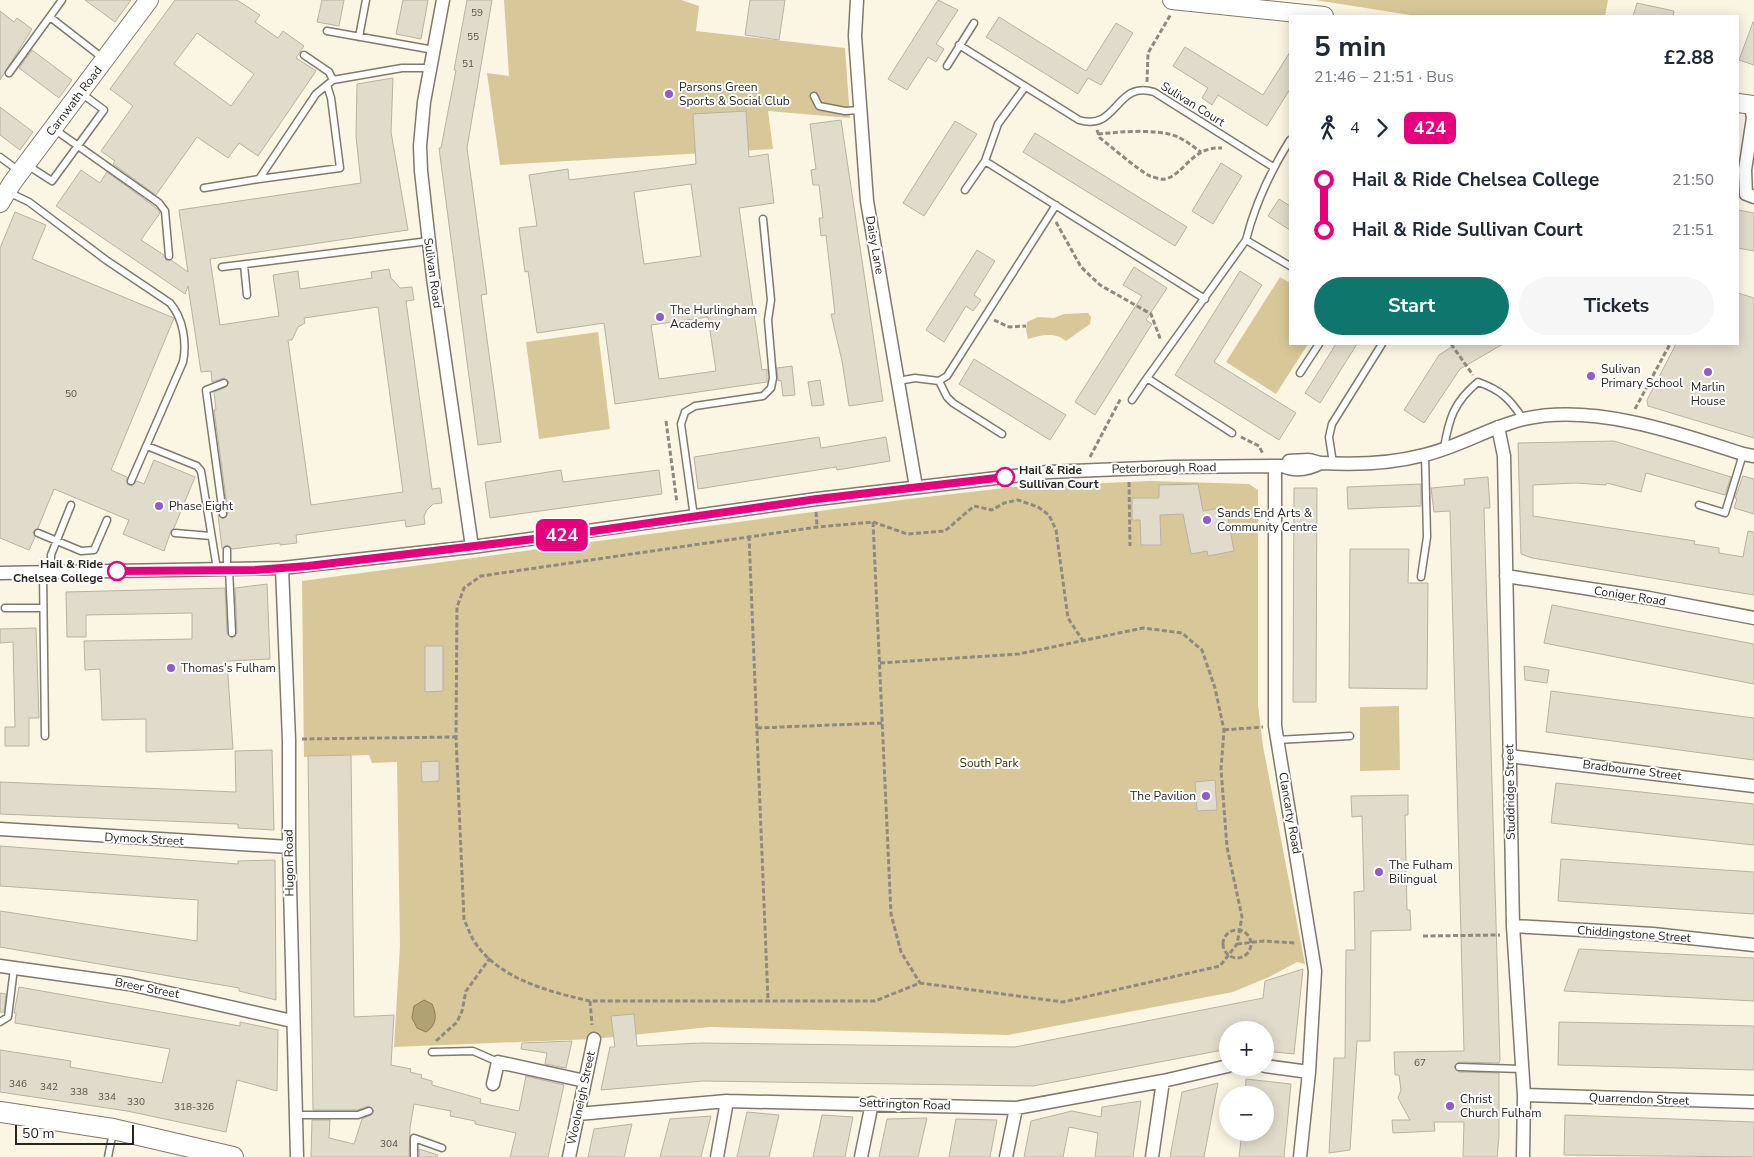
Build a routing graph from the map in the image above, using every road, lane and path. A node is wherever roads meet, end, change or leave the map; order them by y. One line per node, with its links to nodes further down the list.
1 (62, 0): 9 (lane)
2 (149, 0): 16 (street, Carnwath Road)
3 (366, 0): 12 (lane)
4 (443, 0): 14 (street, Sulivan Road)
5 (857, 0): 27 (street, Daisy Lane)
6 (1172, 0): 7 (street)
7 (1179, 0): 8 (street); 23 (path)
8 (1315, 15)
9 (50, 16): 16 (lane); 19 (lane)
10 (974, 22): 13 (lane)
11 (327, 32): 12 (lane)
12 (359, 37): 14 (lane)
13 (959, 46): 17 (lane); 22 (lane)
14 (434, 50): 18 (street, Sulivan Road)
15 (304, 55): 20 (lane)
16 (105, 60): 24 (street, Carnwath Road)
17 (947, 66)
18 (430, 68): 20 (lane); 47 (street, Sulivan Road)
19 (8, 73)
20 (333, 80): 21 (lane)
21 (327, 85): 39 (lane); 39 (lane)
22 (1025, 87): 28 (lane); 36 (lane)
23 (1146, 90): 28 (lane, Sulivan Court); 33 (lane, Sulivan Court)
24 (80, 92): 29 (street, Carnwath Road); 32 (lane)
25 (814, 96): 27 (lane)
26 (1747, 105): 43 (street)
27 (860, 110): 64 (street, Daisy Lane)
28 (1095, 122): 30 (path)
29 (53, 129): 32 (lane); 38 (street, Carnwath Road)
30 (1098, 134): 34 (path); 34 (path)
31 (1289, 142): 37 (lane)
32 (79, 145): 38 (lane); 49 (lane)
33 (1240, 146): 34 (path); 37 (lane, Sulivan Court)
34 (1201, 152)
35 (0, 157): 38 (lane)
36 (985, 161): 41 (lane); 44 (lane)
37 (1274, 166): 48 (lane)
38 (23, 168): 42 (street, Carnwath Road)
39 (259, 178): 40 (lane)
40 (204, 188)
41 (965, 190)
42 (4, 197): 76 (lane)
43 (1754, 198)
44 (1056, 205): 45 (lane); 54 (lane)
45 (1050, 215): 55 (lane); 61 (path)
46 (763, 219): 92 (lane)
47 (429, 240): 50 (lane); 102 (street, Sulivan Road)
48 (1246, 240): 51 (lane); 54 (lane)
49 (169, 256)
50 (244, 265): 52 (lane); 53 (lane)
51 (1289, 265)
52 (222, 267)
53 (247, 295)
54 (1205, 299): 61 (lane)
55 (987, 316): 56 (path); 65 (lane)
56 (1026, 326)
57 (1318, 345): 62 (lane)
58 (1381, 345): 82 (lane)
59 (1452, 345): 66 (path)
60 (1669, 345): 70 (path)
61 (1169, 348): 63 (lane)
62 (1300, 374)
63 (1147, 378): 68 (lane); 74 (lane)
64 (898, 381): 65 (lane); 86 (street, Daisy Lane)
65 (939, 381): 75 (lane)
66 (1478, 382): 71 (lane); 77 (lane)
67 (224, 383): 91 (lane)
68 (1142, 385): 69 (lane); 81 (path)
69 (1132, 400)
70 (1640, 401)
71 (1523, 419): 73 (street, Peterborough Road); 79 (street, Peterborough Road)
72 (666, 421): 87 (path)
73 (1498, 427): 77 (street, Peterborough Road); 108 (street, Studdridge Street)
74 (1232, 433): 80 (path)
75 (1002, 434)
76 (147, 446): 85 (lane); 98 (lane)
77 (1444, 448): 78 (street, Peterborough Road)
78 (1424, 455): 82 (street, Peterborough Road); 109 (lane)
79 (1748, 455): 89 (lane)
80 (1264, 456)
81 (1088, 461)
82 (1327, 463): 83 (street, Peterborough Road)
83 (1279, 467): 84 (street, Peterborough Road); 124 (street, Clancarty Road)
84 (1128, 469): 86 (street, Peterborough Road); 101 (path)
85 (132, 481)
86 (916, 487): 92 (street, Peterborough Road)
87 (677, 503)
88 (71, 505): 100 (lane)
89 (1698, 505)
90 (816, 512): 95 (path)
91 (223, 514)
92 (694, 517): 102 (street, Peterborough Road)
93 (107, 520): 100 (lane)
94 (873, 522): 95 (path); 114 (path); 115 (path)
95 (817, 527): 99 (path)
96 (175, 533): 98 (lane)
97 (38, 534): 100 (lane)
98 (211, 536): 105 (lane)
99 (750, 536): 118 (path); 122 (path)
100 (56, 541): 106 (lane)
101 (1130, 546)
102 (472, 547): 104 (street, Peterborough Road)
103 (227, 550): 105 (lane)
104 (282, 568): 105 (street, Peterborough Road); 128 (street, Hugon Road)
105 (224, 569): 106 (street, Peterborough Road); 113 (lane)
106 (47, 572): 107 (street, Peterborough Road); 111 (lane)
107 (0, 573)
108 (1506, 576): 112 (street, Coniger Road); 125 (street, Studdridge Street)
109 (1421, 577)
110 (5, 608): 111 (lane)
111 (43, 608): 120 (lane)
112 (1754, 618)
113 (232, 633)
114 (1083, 640): 115 (path); 119 (path)
115 (880, 663): 116 (path)
116 (882, 724): 118 (path); 141 (path)
117 (1261, 727): 119 (path)
118 (757, 728): 143 (path)
119 (1224, 730): 130 (path)
120 (45, 736)
121 (1350, 736): 124 (lane)
122 (456, 737): 123 (path); 138 (path)
123 (304, 739)
124 (1277, 740): 154 (street, Clancarty Road)
125 (1510, 756): 126 (street, Bradbourne Street); 129 (street, Studdridge Street)
126 (1754, 786)
127 (0, 829): 128 (street, Dymock Street)
128 (289, 847): 144 (street, Hugon Road)
129 (1513, 926): 136 (street, Chiddingstone Street); 153 (street, Studdridge Street)
130 (1240, 930): 133 (path); 135 (path); 137 (path)
131 (1423, 936): 132 (path)
132 (1496, 936)
133 (1250, 942): 134 (path); 135 (path); 137 (path)
134 (1302, 943)
135 (1237, 944): 137 (path)
136 (1754, 945)
137 (1228, 955): 141 (path)
138 (490, 958): 142 (path); 147 (path)
139 (0, 966): 140 (street, Breer Street)
140 (14, 968): 144 (street, Breer Street); 145 (lane)
141 (920, 983): 143 (path)
142 (590, 1001): 143 (path); 146 (path)
143 (768, 1001)
144 (292, 1021): 166 (street, Hugon Road)
145 (0, 1022)
146 (594, 1039): 155 (street, Woolneigh Street)
147 (432, 1044)
148 (432, 1052): 149 (lane)
149 (498, 1062): 155 (street); 157 (street)
150 (1274, 1067): 154 (street)
151 (1459, 1067): 153 (lane)
152 (1219, 1068): 156 (street, Settrington Road)
153 (1522, 1069): 158 (street, Studdridge Street)
154 (1309, 1072): 178 (street, Clancarty Road)
155 (585, 1081): 165 (street, Woolneigh Street)
156 (1163, 1081): 162 (street, Settrington Road); 177 (street)
157 (493, 1084)
158 (1524, 1095): 160 (street, Quarrendon Street); 179 (street, Studdridge Street)
159 (728, 1101): 161 (street, Settrington Road); 165 (street, Settrington Road); 174 (street)
160 (1754, 1102)
161 (872, 1103): 162 (street, Settrington Road); 175 (street)
162 (1016, 1108): 176 (street)
163 (369, 1111): 166 (lane)
164 (0, 1112): 167 (main road)
165 (578, 1114): 173 (street, Woolneigh Street)
166 (296, 1115): 171 (street, Hugon Road)
167 (113, 1129): 169 (lane); 170 (main road)
168 (442, 1148): 172 (lane)
169 (108, 1157)
170 (233, 1157)
171 (297, 1157)
172 (414, 1157)
173 (569, 1157)
174 (717, 1157)
175 (862, 1157)
176 (1006, 1157)
177 (1152, 1157)
178 (1300, 1157)
179 (1522, 1157)

